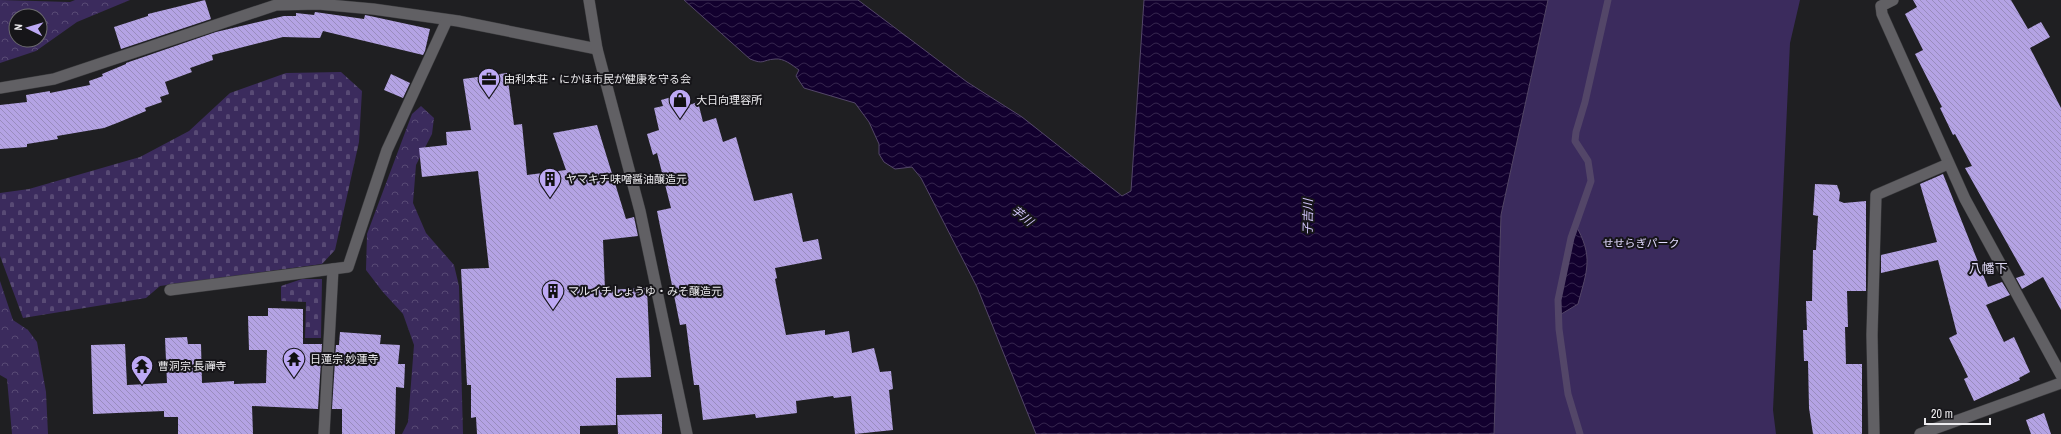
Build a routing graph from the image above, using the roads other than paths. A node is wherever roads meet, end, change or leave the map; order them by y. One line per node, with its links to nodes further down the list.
1 (589, 0): 4 (street)
2 (1893, 0): 6 (street)
3 (447, 20): 4 (street); 5 (street); 7 (street)
4 (597, 49): 12 (street)
5 (0, 88)
6 (1948, 164): 9 (street); 13 (street)
7 (333, 269): 8 (street); 11 (street)
8 (170, 290)
9 (2061, 375)
10 (2061, 383): 14 (street)
11 (324, 434)
12 (687, 434)
13 (1874, 434)
14 (1920, 434)

